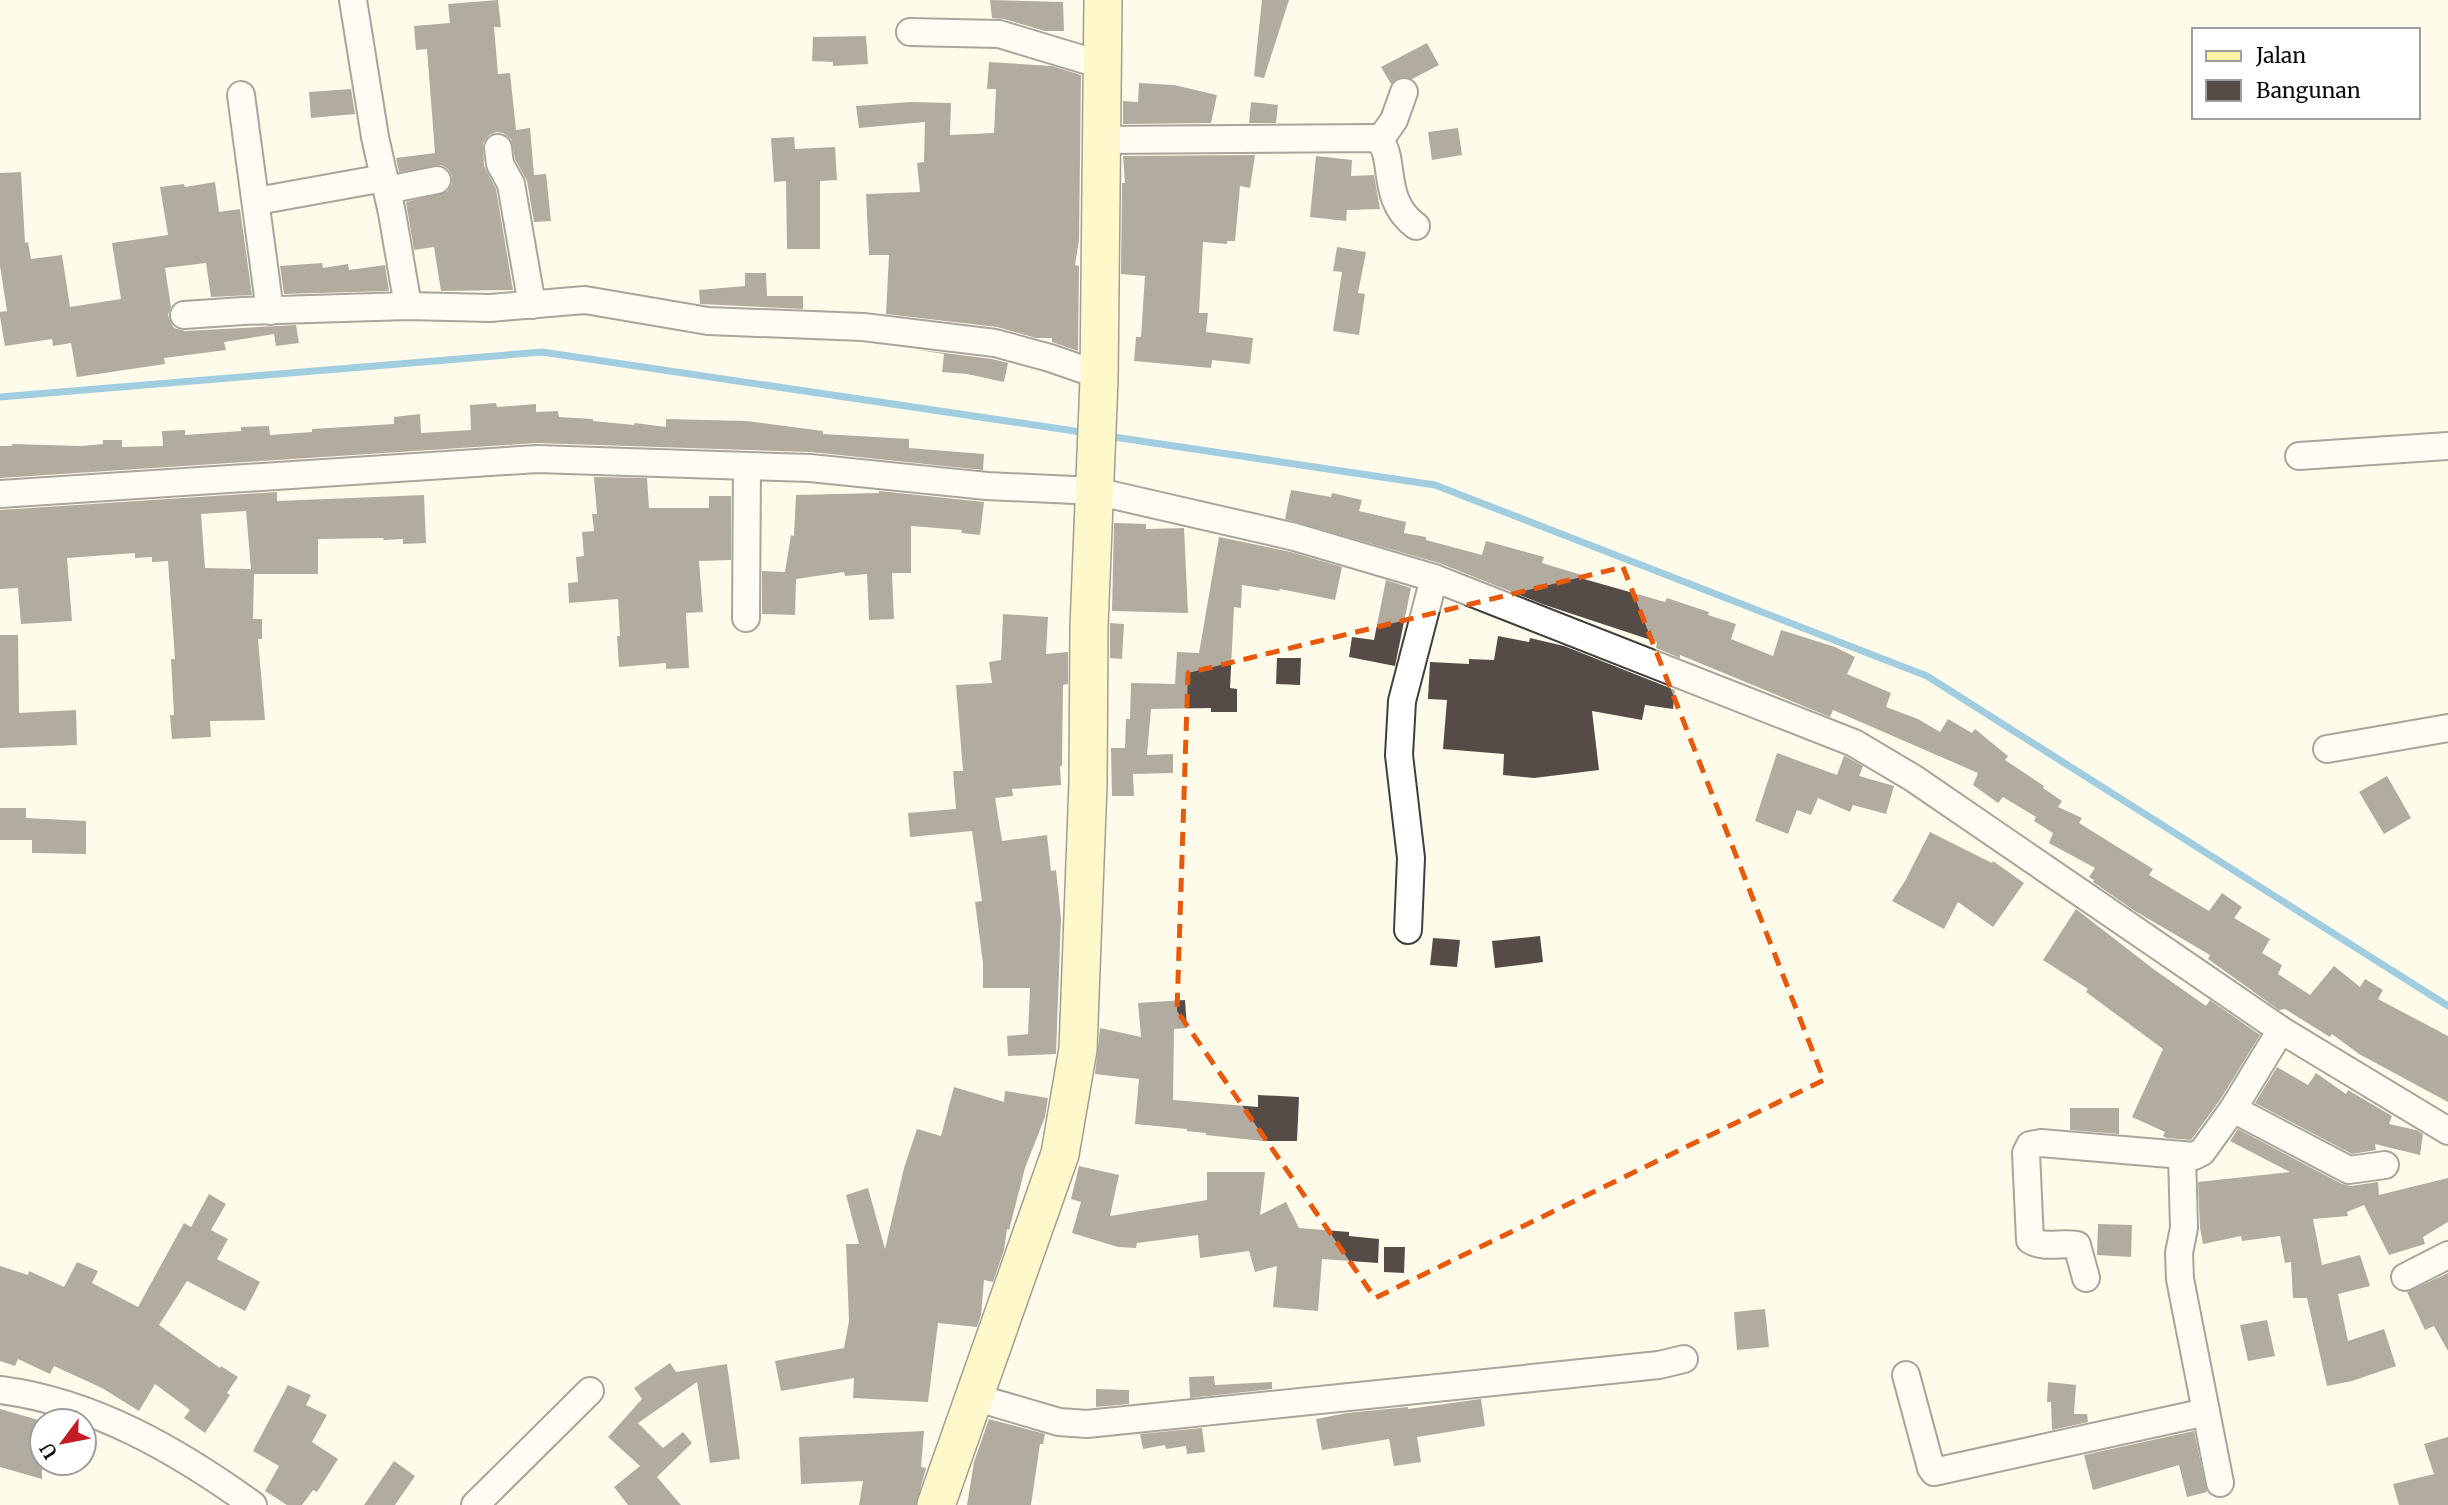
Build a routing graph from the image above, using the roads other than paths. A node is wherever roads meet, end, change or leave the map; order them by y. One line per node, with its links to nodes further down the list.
1 (353, 0): 11 (street)
2 (1103, 0): 4 (street)
3 (910, 32): 4 (street)
4 (1102, 65): 7 (street)
5 (1404, 92): 8 (street)
6 (241, 95): 12 (street)
7 (1101, 140): 8 (street); 18 (street)
8 (1380, 140): 13 (street)
9 (498, 148): 14 (street)
10 (437, 180): 11 (street)
11 (386, 184): 12 (street); 15 (street)
12 (257, 201): 16 (street)
13 (1416, 226)
14 (536, 304): 15 (street); 18 (street)
15 (408, 306): 16 (street)
16 (270, 311): 17 (street)
17 (184, 315)
18 (1099, 377): 22 (street)
19 (2448, 446): 20 (street)
20 (2299, 456)
21 (747, 466): 22 (street); 23 (street); 25 (street)
22 (1096, 478): 24 (street); 41 (street)
23 (0, 494)
24 (1434, 578): 28 (street); 29 (street)
25 (746, 618)
26 (2448, 728): 27 (street)
27 (2327, 749)
28 (1408, 930)
29 (2281, 1030): 30 (street); 31 (street)
30 (2233, 1109): 32 (street); 33 (street)
31 (2448, 1131)
32 (2182, 1156): 36 (street); 42 (street)
33 (2385, 1165)
34 (2448, 1255): 35 (street)
35 (2405, 1277)
36 (2087, 1278)
37 (1684, 1359): 41 (street)
38 (1906, 1375): 42 (street)
39 (0, 1390): 44 (street)
40 (590, 1391): 45 (street)
41 (974, 1397): 46 (street)
42 (2206, 1412): 43 (street)
43 (2220, 1483)
44 (253, 1505)
45 (475, 1505)
46 (936, 1505)

